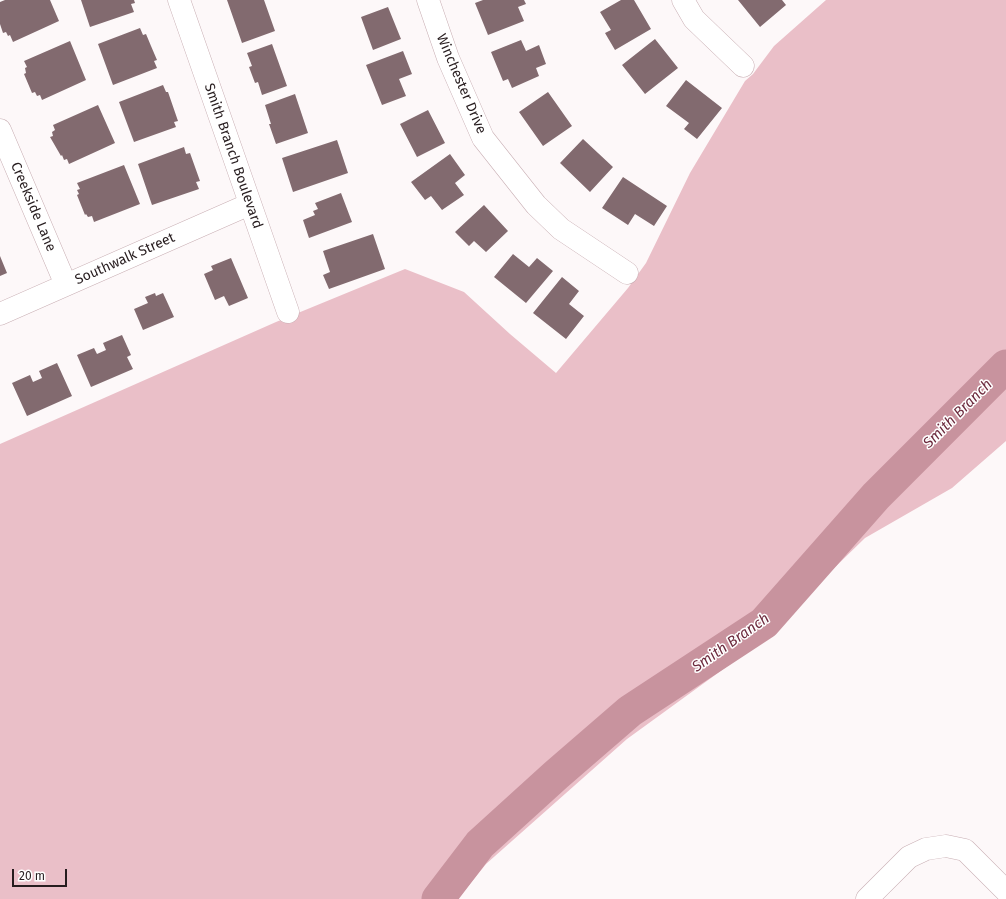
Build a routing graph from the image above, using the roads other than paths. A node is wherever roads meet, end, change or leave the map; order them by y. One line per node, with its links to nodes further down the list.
1 (179, 0): 6 (street, Smith Branch Boulevard)
2 (428, 0): 7 (street, Winchester Drive)
3 (683, 0): 4 (street)
4 (743, 66)
5 (0, 130): 8 (street, Creekside Lane)
6 (250, 204): 8 (street, Southwalk Street); 9 (street, Smith Branch Boulevard)
7 (627, 273)
8 (66, 285): 10 (street, Southwalk Street)
9 (288, 312)
10 (0, 314)
11 (1006, 891): 12 (street)
12 (867, 899)

